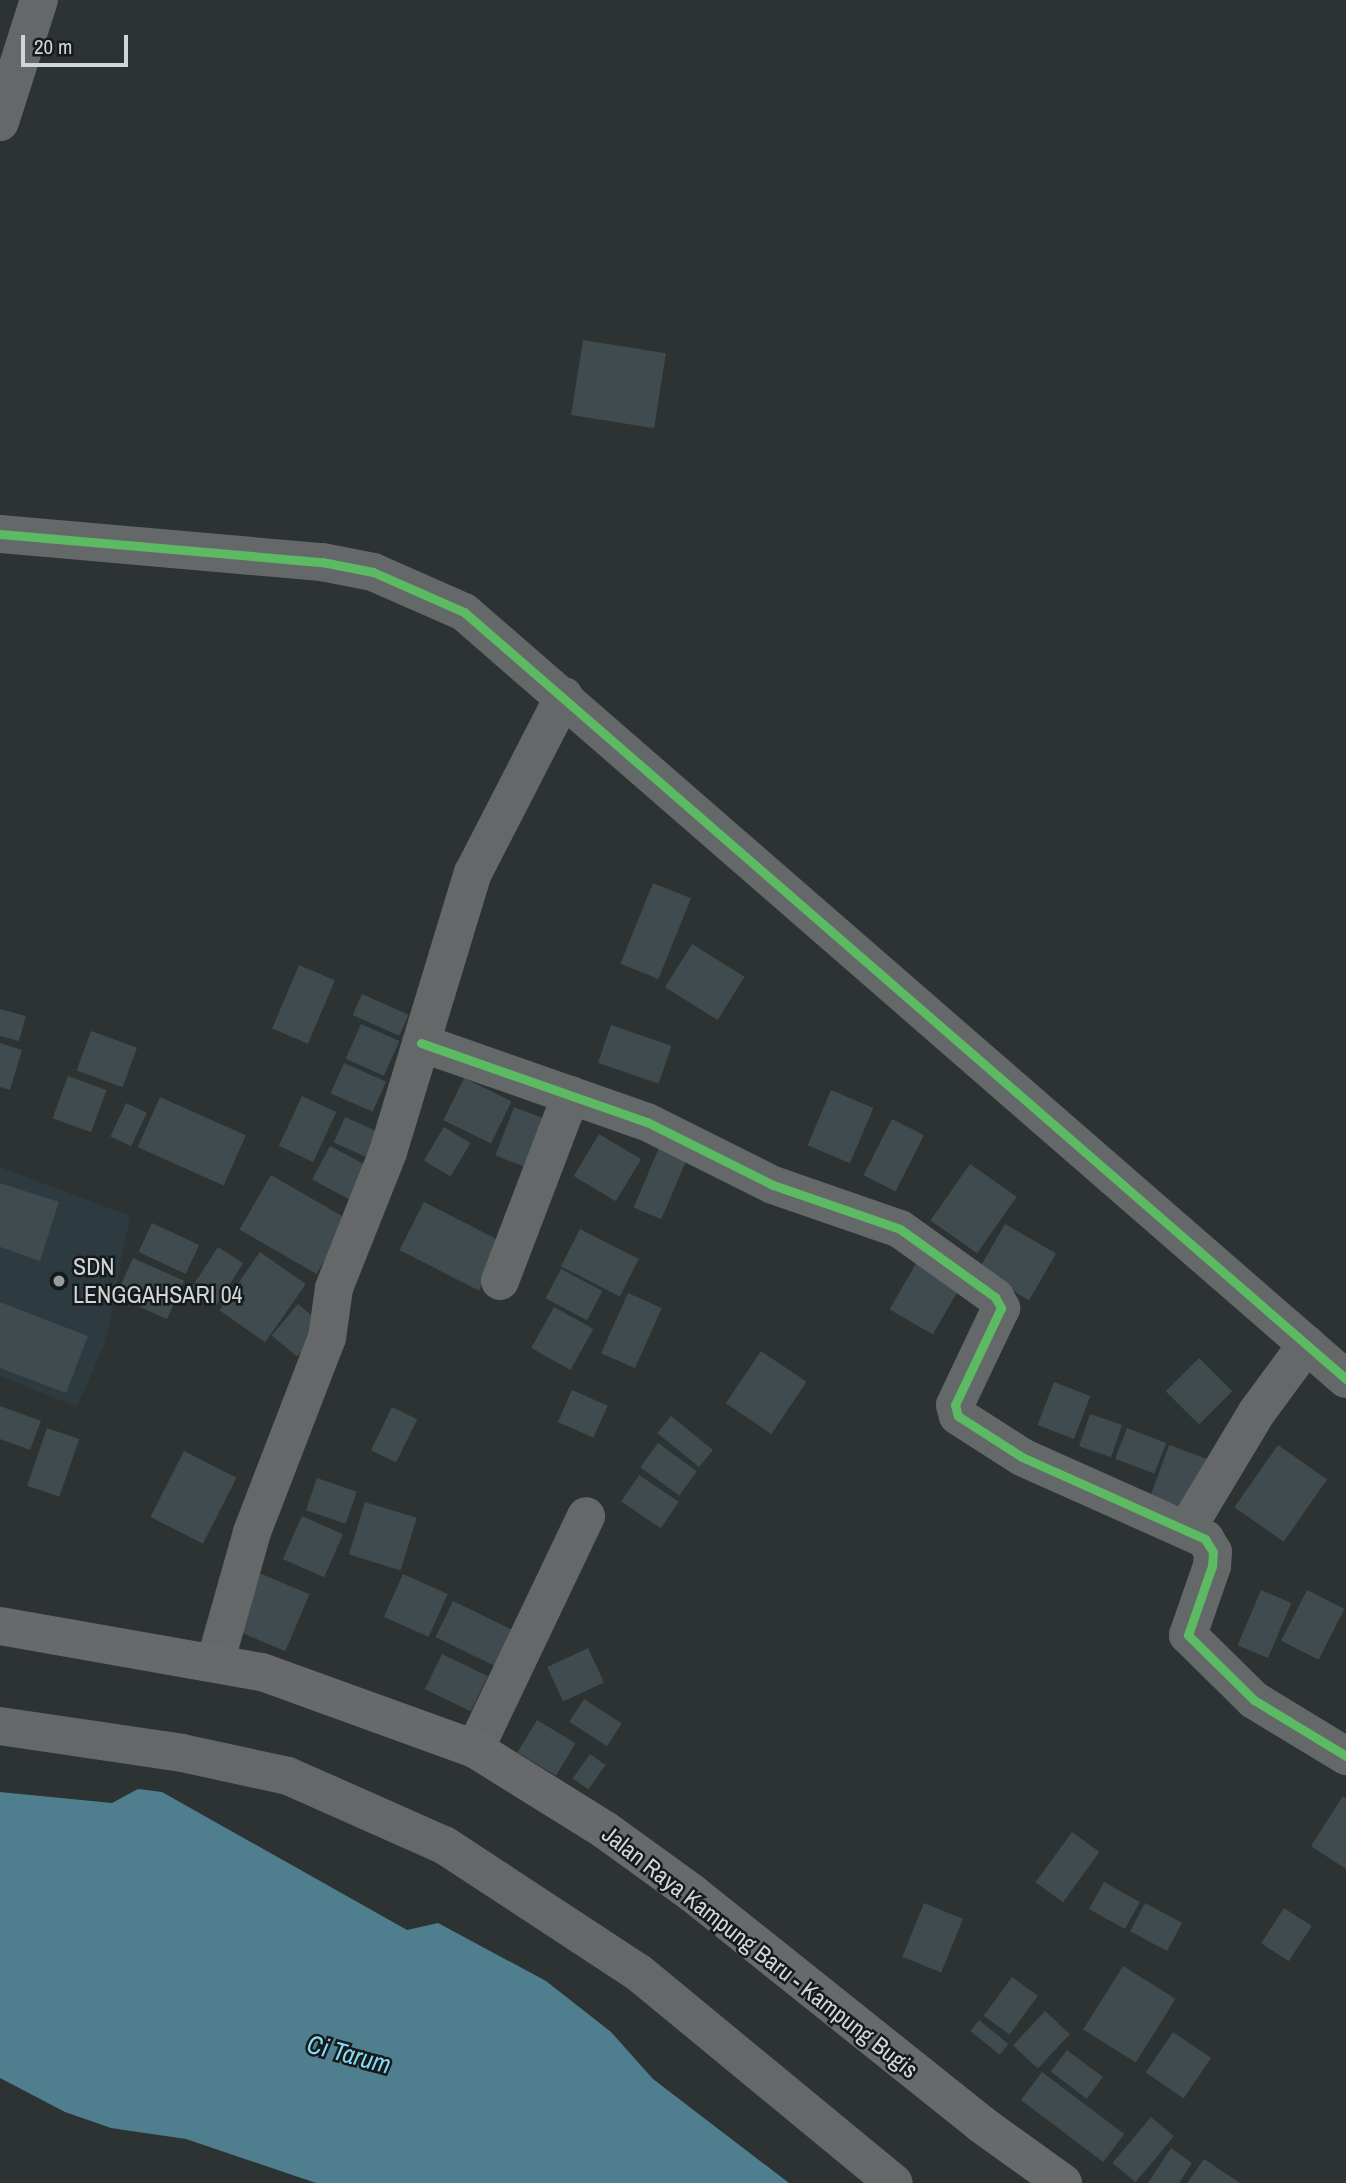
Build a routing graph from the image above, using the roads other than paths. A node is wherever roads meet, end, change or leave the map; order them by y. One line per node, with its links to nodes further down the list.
1 (39, 0): 2 (street)
2 (0, 122)
3 (0, 534): 4 (street)
4 (564, 696): 5 (street); 8 (street)
5 (421, 1043): 6 (street); 13 (street)
6 (571, 1095): 7 (street); 11 (street)
7 (500, 1281)
8 (1307, 1344): 9 (street); 11 (street)
9 (1346, 1379)
10 (586, 1516): 15 (street)
11 (1186, 1530): 16 (street)
12 (0, 1626): 13 (street, Jalan Raya Kampung Baru - Kampung Bugis)
13 (215, 1663): 15 (street, Jalan Raya Kampung Baru - Kampung Bugis)
14 (0, 1726): 17 (street)
15 (475, 1749): 18 (street, Jalan Raya Kampung Baru - Kampung Bugis)
16 (1346, 1756)
17 (894, 2183)
18 (1063, 2183)

